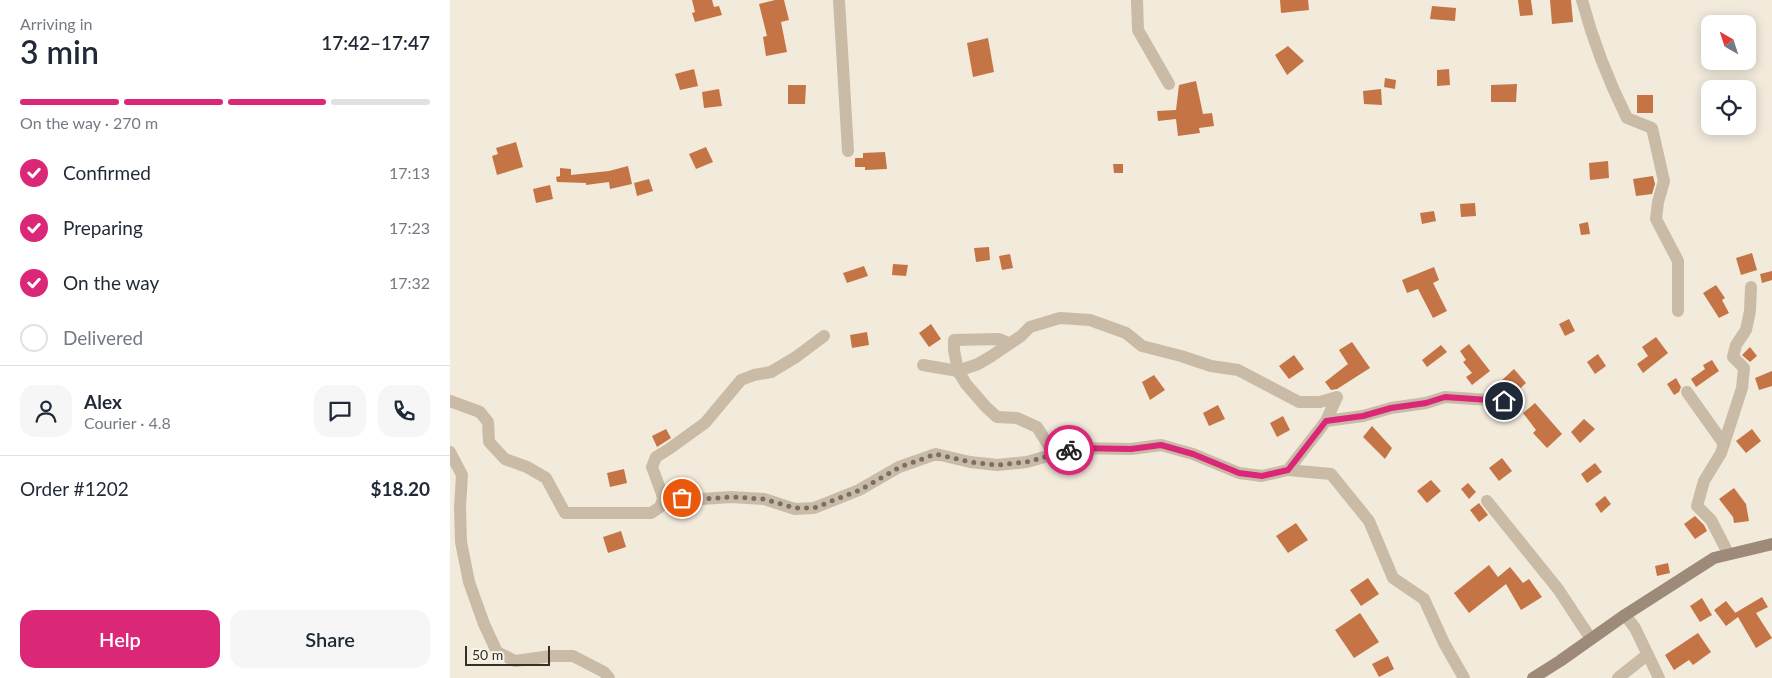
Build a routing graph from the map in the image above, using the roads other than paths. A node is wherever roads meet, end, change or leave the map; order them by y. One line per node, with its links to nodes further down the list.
1 (839, 0): 5 (street)
2 (1137, 0): 4 (street)
3 (1582, 0): 7 (street)
4 (1168, 84)
5 (848, 151)
6 (1751, 288): 16 (street)
7 (1678, 311)
8 (824, 336): 20 (street)
9 (1009, 343): 11 (street); 11 (street); 15 (street)
10 (923, 365): 11 (street)
11 (958, 371): 17 (street)
12 (1687, 392): 16 (street)
13 (450, 401): 20 (street)
14 (1507, 404): 15 (street)
15 (1326, 421): 19 (street)
16 (1724, 444): 23 (street)
17 (1054, 454): 19 (street); 20 (street)
18 (451, 457): 27 (street)
19 (1288, 470): 28 (street)
20 (662, 494)
21 (1487, 501): 25 (street)
22 (1772, 544): 23 (street)
23 (1728, 553): 24 (street)
24 (1625, 615): 25 (street); 26 (street)
25 (1591, 639): 29 (street)
26 (1647, 655): 30 (street); 31 (street)
27 (609, 678)
28 (1464, 678)
29 (1533, 678)
30 (1618, 678)
31 (1659, 678)

